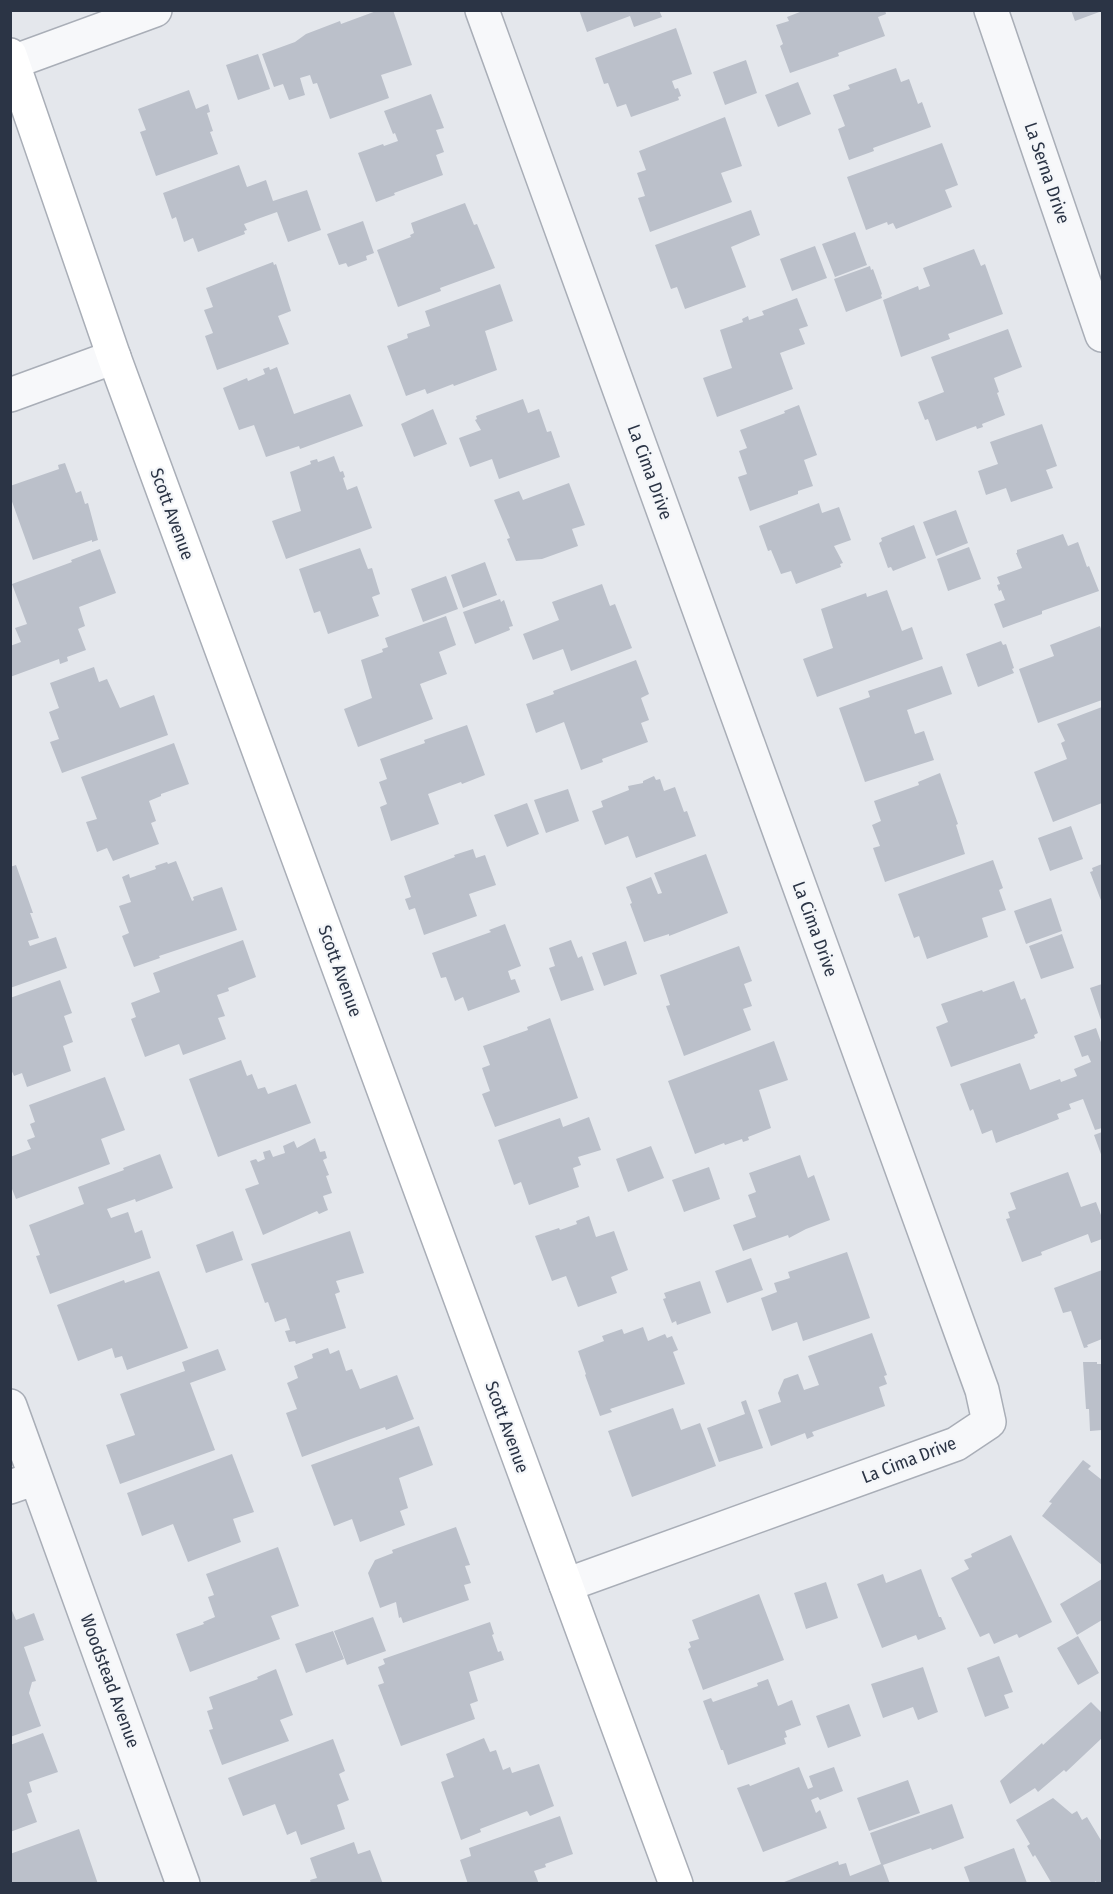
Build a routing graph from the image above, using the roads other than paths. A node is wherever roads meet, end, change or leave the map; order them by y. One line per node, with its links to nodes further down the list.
1 (155, 10): 4 (street)
2 (482, 10): 10 (street, La Cima Drive)
3 (991, 10): 5 (street, La Serna Drive)
4 (12, 58): 6 (street, Scott Avenue)
5 (1102, 335)
6 (114, 357): 7 (street); 10 (street, Scott Avenue)
7 (10, 395)
8 (10, 1406): 9 (street, Woodstead Avenue)
9 (23, 1483): 11 (street, Woodstead Avenue)
10 (566, 1585): 12 (street, Scott Avenue)
11 (183, 1884)
12 (676, 1884)

